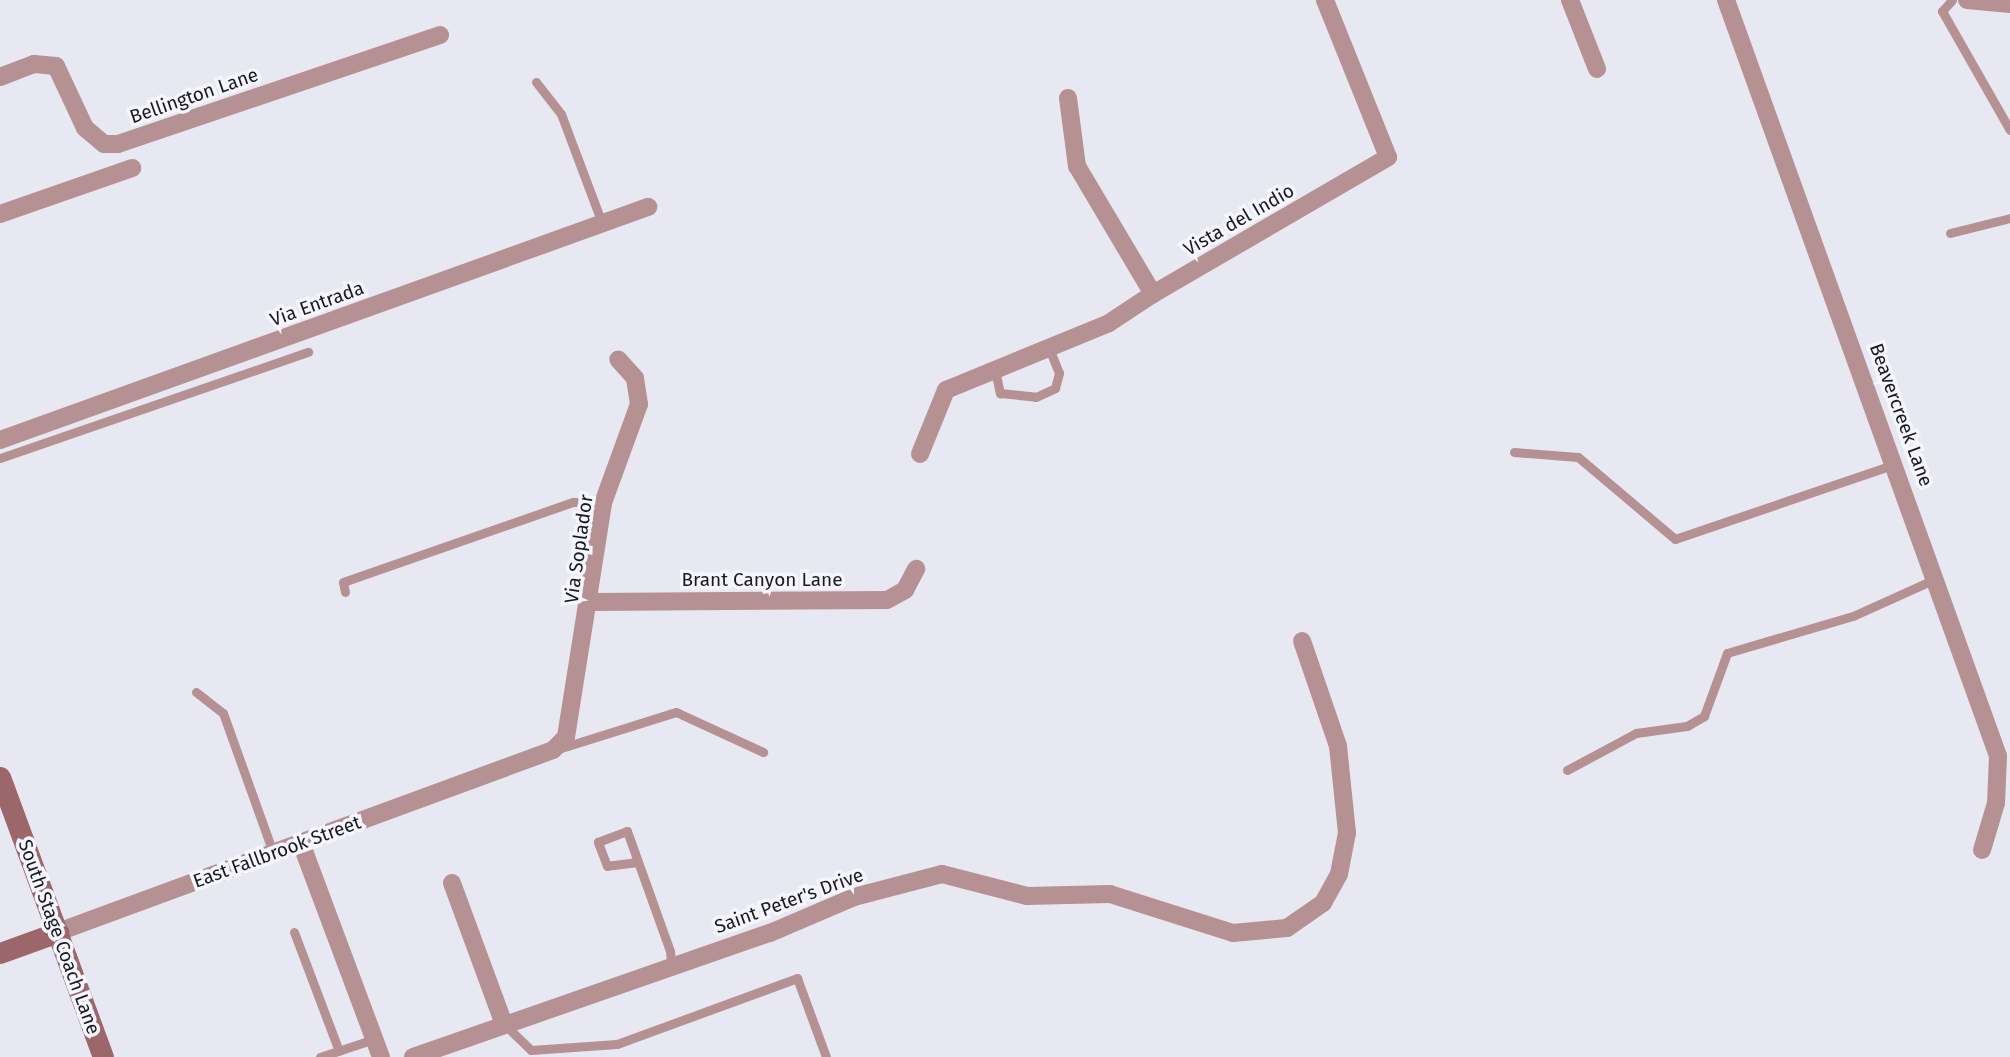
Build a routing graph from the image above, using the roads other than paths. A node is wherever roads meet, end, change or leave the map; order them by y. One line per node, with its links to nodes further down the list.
1 (1325, 0): 19 (street, Vista del Indio)
2 (1570, 0): 8 (street)
3 (1726, 0): 28 (street, Beavercreek Lane)
4 (1952, 0): 12 (lane)
5 (1967, 0): 6 (street)
6 (2010, 4)
7 (440, 35): 9 (street, Bellington Lane)
8 (1597, 69)
9 (0, 77)
10 (536, 82): 17 (lane)
11 (1068, 98): 19 (street)
12 (2010, 130)
13 (132, 168): 15 (street)
14 (648, 207): 17 (street, Via Entrada)
15 (0, 214)
16 (2010, 218): 18 (lane)
17 (602, 223): 24 (street, Via Entrada)
18 (1950, 233)
19 (1153, 294): 20 (street)
20 (1049, 348): 23 (street); 23 (lane)
21 (308, 352): 27 (lane)
22 (618, 359): 29 (street, Via Soplador)
23 (995, 370): 26 (street)
24 (0, 440)
25 (1514, 452): 28 (lane)
26 (920, 454)
27 (0, 458)
28 (1896, 464): 31 (street, Beavercreek Lane)
29 (603, 503): 32 (lane); 33 (street, Via Soplador)
30 (916, 569): 33 (street, Brant Canyon Lane)
31 (1938, 578): 38 (lane); 41 (street, Beavercreek Lane)
32 (345, 592)
33 (592, 602): 36 (street, Via Soplador)
34 (1302, 641): 48 (street, Saint Peter's Drive)
35 (196, 692): 42 (lane)
36 (553, 751): 37 (lane); 40 (street, East Fallbrook Street)
37 (763, 752)
38 (1567, 770)
39 (0, 777): 45 (main road, South Stage Coach Lane)
40 (301, 843): 42 (street, East Fallbrook Street); 50 (street)
41 (1982, 850)
42 (273, 853): 45 (street, East Fallbrook Street)
43 (638, 862): 43 (lane); 48 (lane)
44 (452, 883): 49 (street)
45 (58, 932): 47 (main road, East Fallbrook Street); 53 (main road, South Stage Coach Lane)
46 (293, 932): 51 (lane)
47 (0, 953)
48 (671, 963): 49 (street, Saint Peter's Drive)
49 (504, 1024): 52 (lane); 56 (street, Saint Peter's Drive)
50 (374, 1038): 51 (lane); 55 (street)
51 (339, 1051): 54 (lane)
52 (533, 1054): 57 (lane)
53 (103, 1057)
54 (320, 1057)
55 (381, 1057)
56 (413, 1057)
57 (826, 1057)

